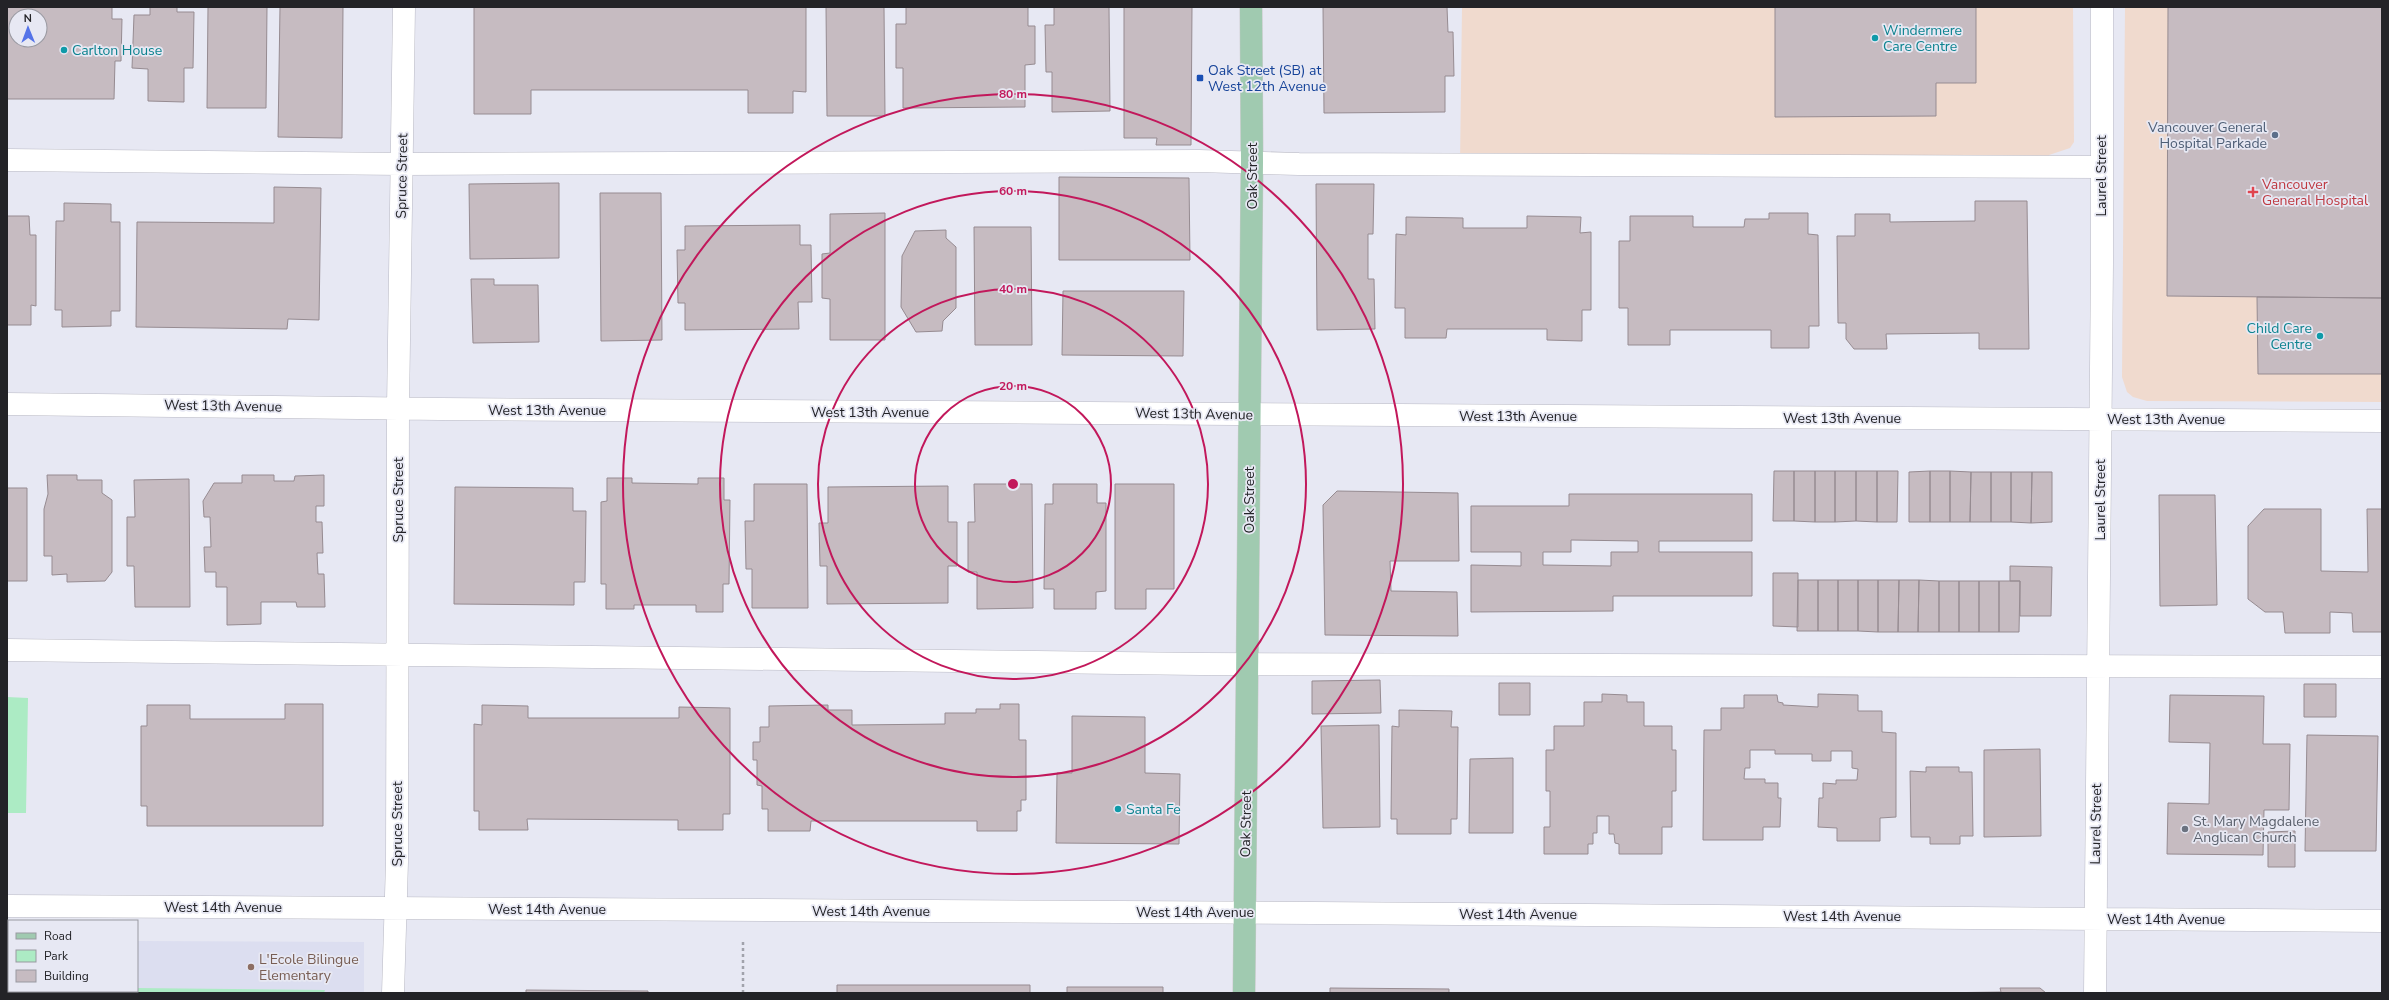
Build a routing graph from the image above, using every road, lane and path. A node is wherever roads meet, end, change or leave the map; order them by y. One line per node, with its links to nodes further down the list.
1 (404, 7): 6 (street, Spruce Street)
2 (1251, 7): 5 (main road, Oak Street)
3 (2102, 7): 7 (street, Laurel Street)
4 (7, 160): 6 (street)
5 (1252, 162): 6 (street); 7 (street); 10 (main road, Oak Street)
6 (403, 164): 9 (street, Spruce Street)
7 (2101, 167): 11 (street, Laurel Street)
8 (7, 404): 9 (street, West 13th Avenue)
9 (398, 408): 10 (street, West 13th Avenue); 14 (street, Spruce Street)
10 (1250, 415): 11 (street, West 13th Avenue); 15 (main road, Oak Street)
11 (2100, 419): 12 (street, West 13th Avenue); 16 (street, Laurel Street)
12 (2382, 421)
13 (7, 650): 14 (street)
14 (397, 655): 15 (street); 19 (street, Spruce Street)
15 (1248, 664): 16 (street); 21 (main road, Oak Street)
16 (2099, 665): 17 (street); 22 (street, Laurel Street)
17 (2382, 667)
18 (7, 906): 19 (street, West 14th Avenue)
19 (396, 908): 20 (street, West 14th Avenue); 24 (street, Spruce Street)
20 (744, 910): 21 (street, West 14th Avenue); 25 (path)
21 (1244, 912): 22 (street, West 14th Avenue); 26 (main road, Oak Street)
22 (2095, 918): 23 (street, West 14th Avenue); 27 (street, Laurel Street)
23 (2382, 921)
24 (393, 993)
25 (743, 993)
26 (1244, 993)
27 (2095, 993)

